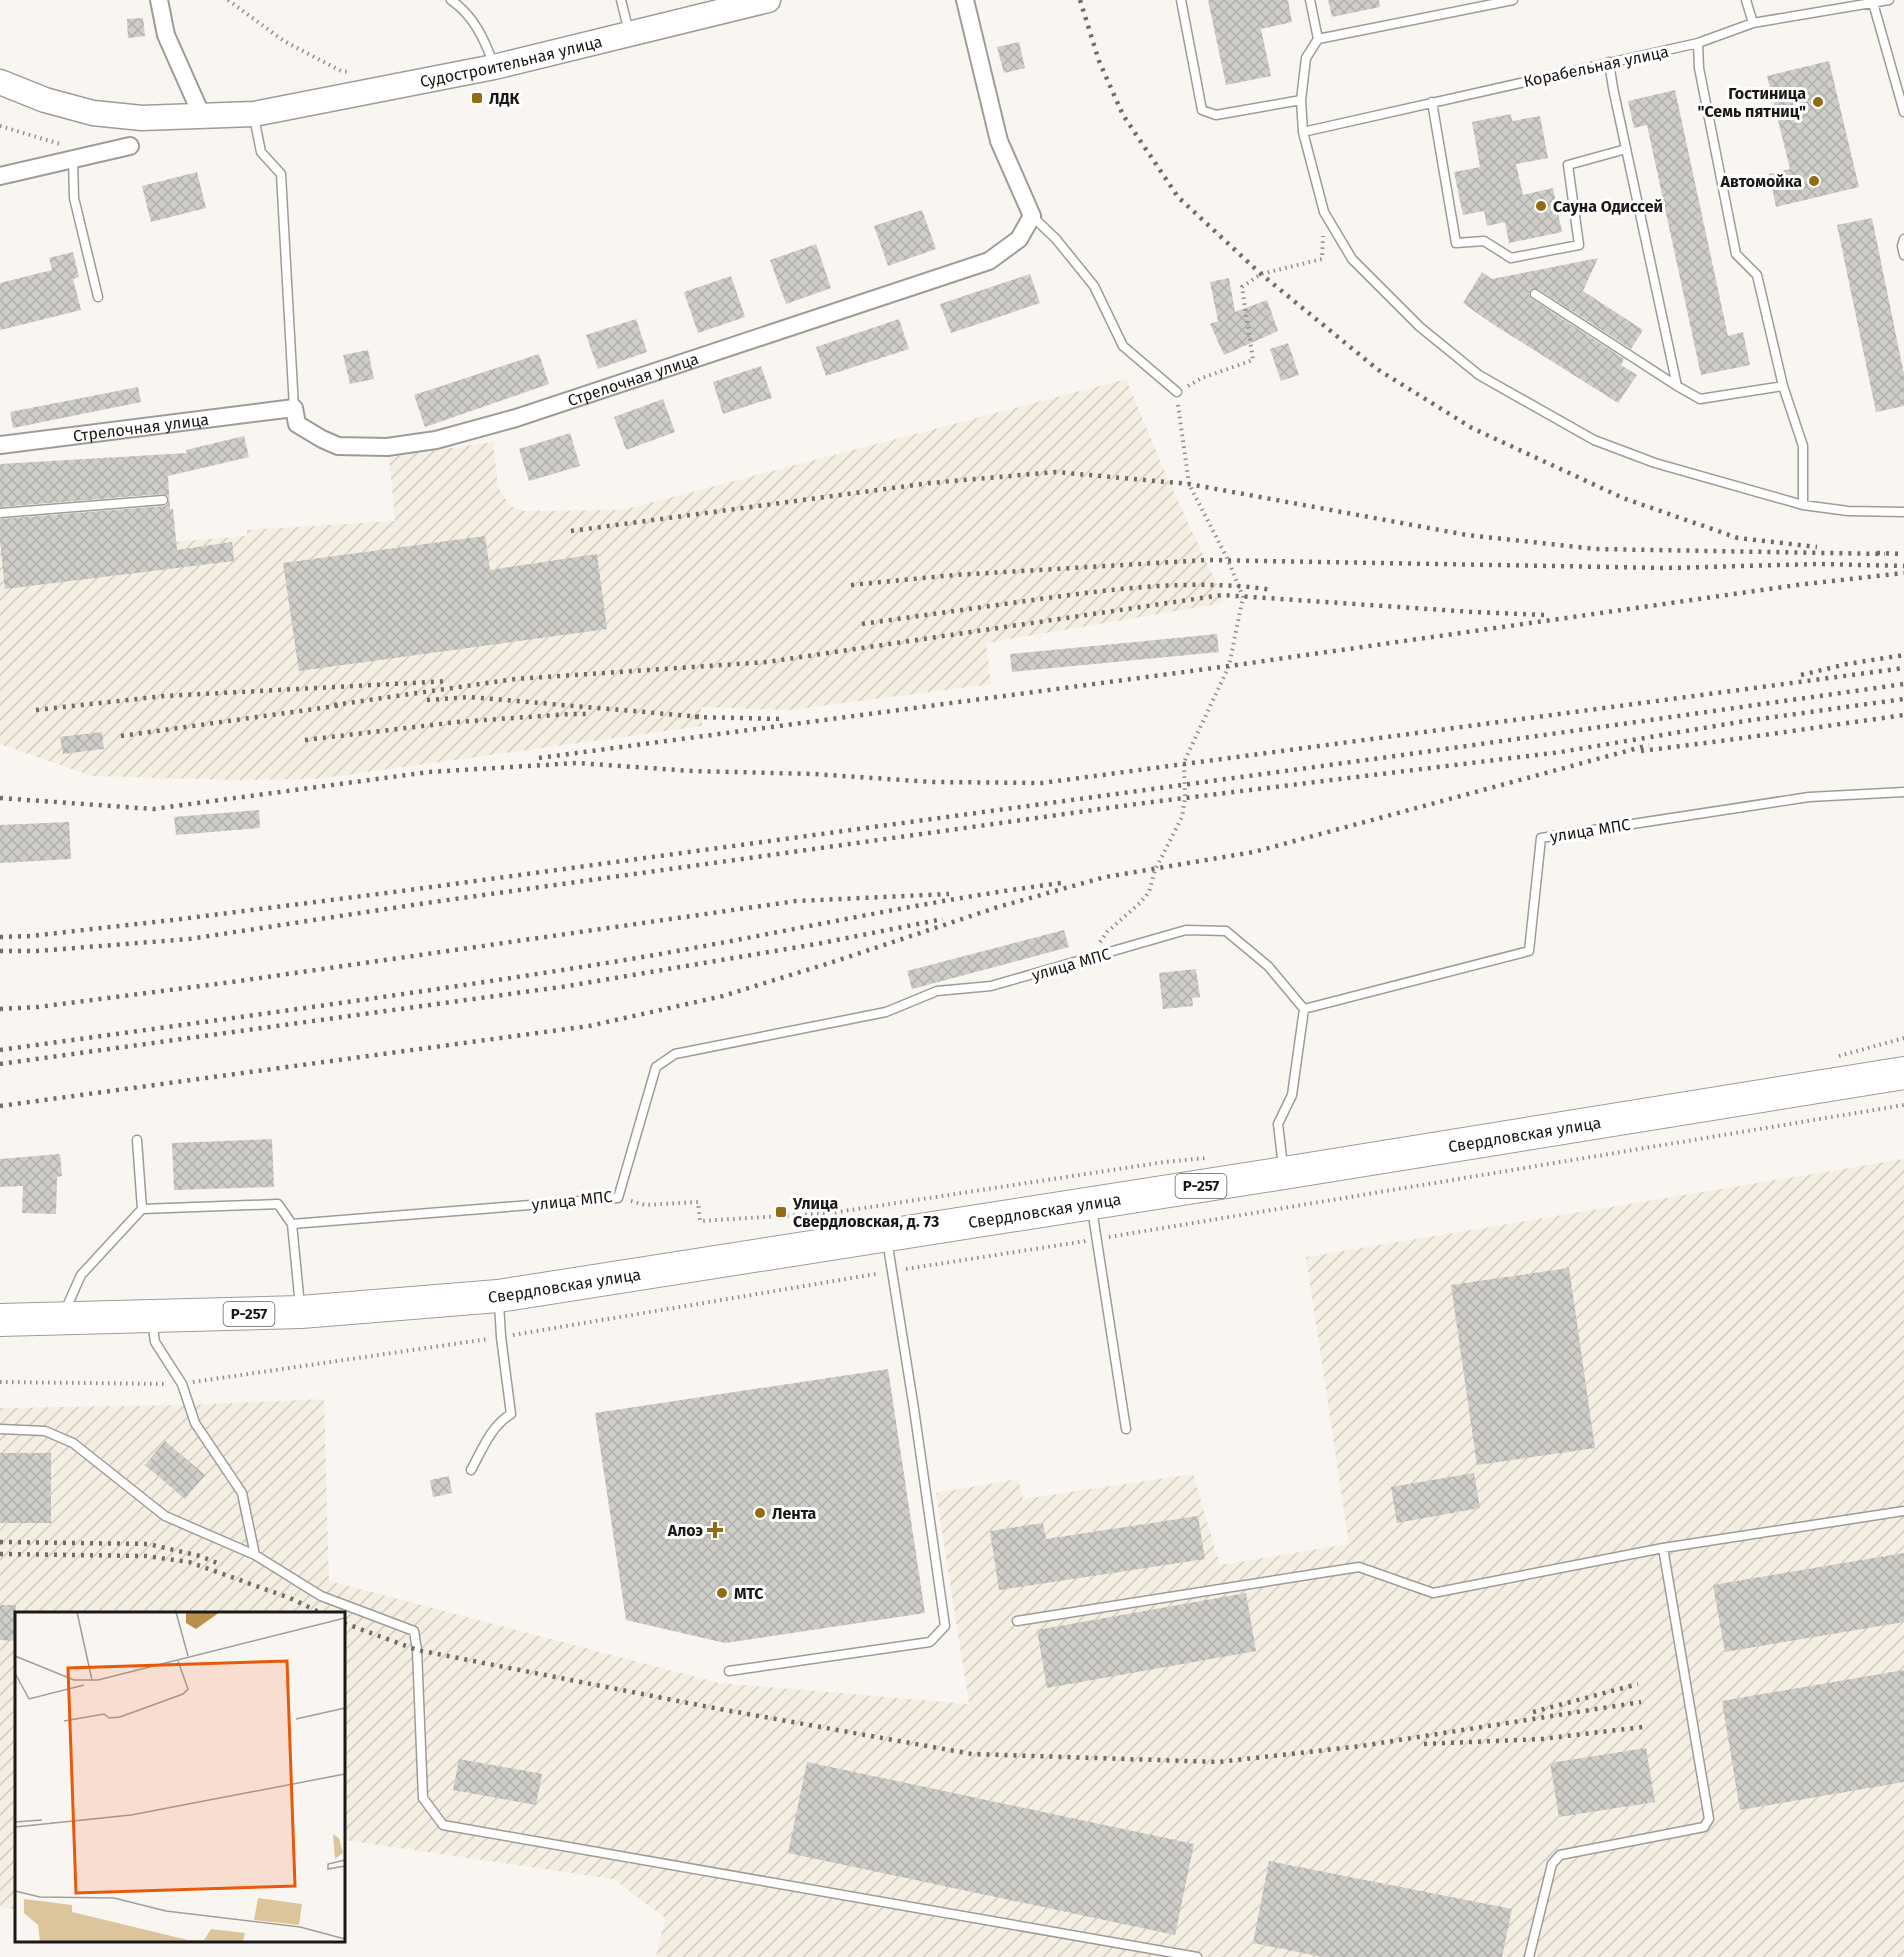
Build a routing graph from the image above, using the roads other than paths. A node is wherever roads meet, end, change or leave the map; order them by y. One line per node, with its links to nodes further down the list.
1 (159, 0): 23 (street)
2 (451, 0): 17 (lane)
3 (621, 0): 13 (lane)
4 (768, 0): 13 (main road, Судостроительная улица)
5 (965, 0): 29 (street)
6 (1181, 0): 19 (lane)
7 (1310, 0): 14 (lane)
8 (1513, 0): 14 (lane)
9 (1746, 0): 12 (lane)
10 (1889, 0): 11 (lane, Корабельная улица)
11 (1873, 3): 12 (lane, Корабельная улица); 21 (lane)
12 (1753, 23): 15 (lane, Корабельная улица)
13 (630, 34): 17 (main road, Судостроительная улица)
14 (1318, 39): 19 (lane)
15 (1698, 43): 16 (lane, Корабельная улица); 35 (lane)
16 (1609, 63): 20 (lane, Корабельная улица); 26 (lane)
17 (494, 67): 22 (main road, Судостроительная улица)
18 (0, 82): 23 (main road, Судостроительная улица)
19 (1301, 100): 24 (lane)
20 (1432, 102): 24 (lane, Корабельная улица); 26 (lane)
21 (1904, 112)
22 (254, 114): 23 (main road, Судостроительная улица); 37 (lane)
23 (202, 116)
24 (1303, 132): 40 (lane)
25 (130, 146): 27 (street)
26 (1626, 149): 34 (lane)
27 (72, 153): 28 (street); 33 (lane)
28 (0, 176)
29 (1032, 216): 36 (lane); 37 (street, Стрелочная улица)
30 (1904, 239): 31 (lane)
31 (1904, 255)
32 (1535, 294): 34 (lane)
33 (98, 297)
34 (1677, 386): 35 (lane)
35 (1783, 386): 40 (lane)
36 (1177, 392)
37 (294, 408): 38 (street, Стрелочная улица)
38 (0, 445)
39 (164, 500): 42 (lane)
40 (1803, 505): 41 (lane)
41 (1904, 512)
42 (0, 513)
43 (1904, 792): 44 (lane, улица МПС)
44 (1304, 1009): 47 (lane); 50 (lane, улица МПС)
45 (1904, 1073): 47 (highway, Свердловская улица / Р-257)
46 (138, 1140): 49 (lane)
47 (1284, 1173): 48 (highway, Свердловская улица / Р-257)
48 (1091, 1203): 51 (highway, Свердловская улица / Р-257); 58 (lane)
49 (142, 1209): 50 (lane); 55 (lane)
50 (292, 1224): 53 (lane)
51 (886, 1234): 52 (highway, Свердловская улица / Р-257); 64 (lane)
52 (498, 1296): 53 (highway, Свердловская улица / Р-257); 59 (lane)
53 (301, 1312): 54 (highway, Свердловская улица / Р-257)
54 (151, 1317): 55 (highway, Свердловская улица / Р-257); 62 (lane)
55 (62, 1318): 56 (highway, Свердловская улица / Р-257)
56 (0, 1320)
57 (0, 1429): 62 (lane)
58 (1126, 1430)
59 (471, 1470)
60 (1904, 1511): 61 (lane)
61 (1663, 1548): 63 (lane); 66 (lane)
62 (255, 1555): 65 (lane)
63 (1017, 1621)
64 (729, 1671)
65 (1197, 1957)
66 (1529, 1957)

